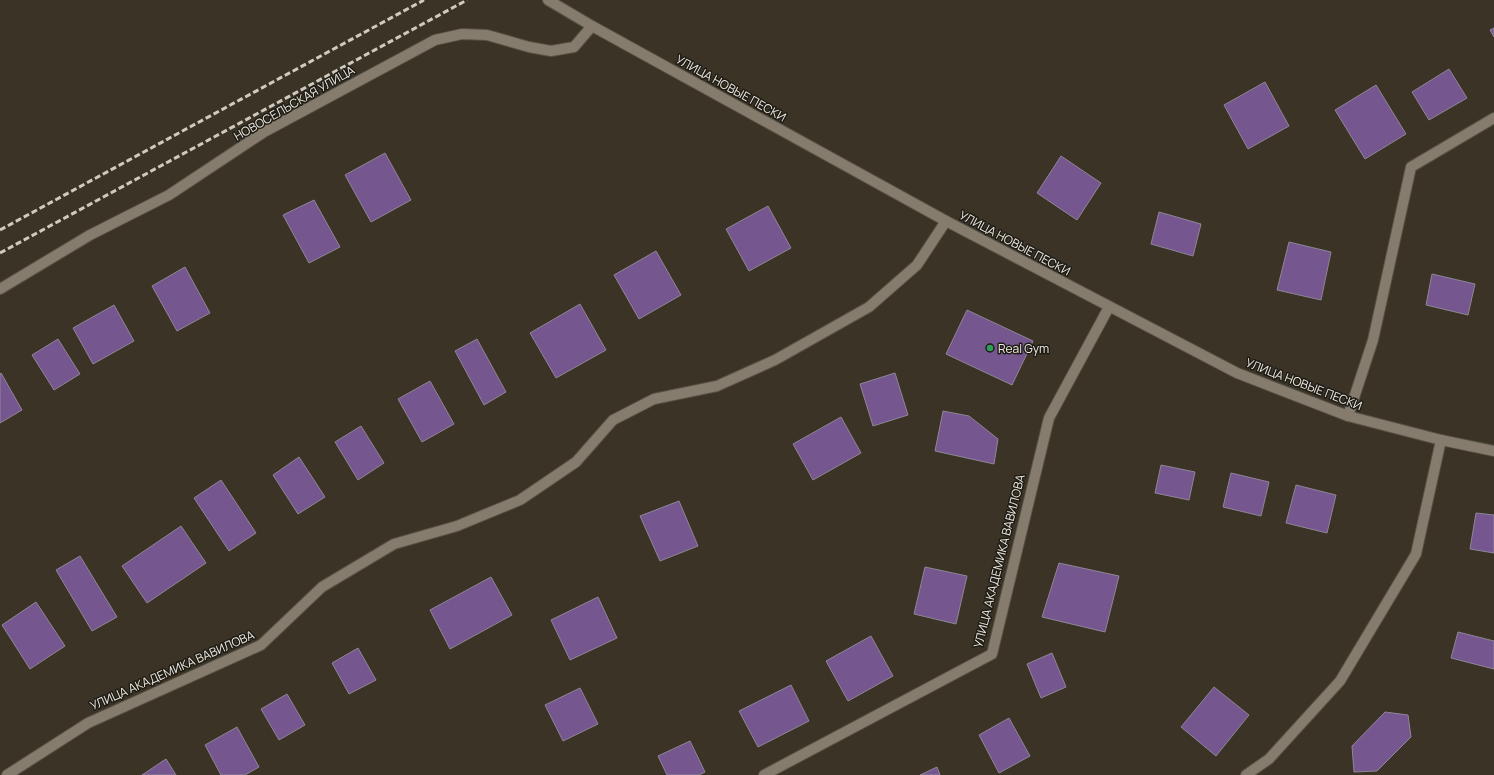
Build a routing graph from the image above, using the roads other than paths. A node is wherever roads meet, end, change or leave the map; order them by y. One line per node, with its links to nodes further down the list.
1 (548, 0): 2 (street, УЛИЦА НОВЫЕ ПЕСКИ)
2 (592, 26): 4 (street, УЛИЦА НОВЫЕ ПЕСКИ); 5 (street, НОВОСЕЛЬСКАЯ УЛИЦА)
3 (1494, 118): 7 (street)
4 (946, 221): 6 (street, УЛИЦА НОВЫЕ ПЕСКИ); 10 (street, УЛИЦА АКАДЕМИКА ВАВИЛОВА)
5 (0, 289)
6 (1109, 307): 7 (street, УЛИЦА НОВЫЕ ПЕСКИ); 11 (street, УЛИЦА АКАДЕМИКА ВАВИЛОВА)
7 (1348, 416): 8 (street, УЛИЦА НОВЫЕ ПЕСКИ)
8 (1441, 440): 9 (street, УЛИЦА НОВЫЕ ПЕСКИ); 12 (street)
9 (1494, 451)
10 (7, 775)
11 (764, 775)
12 (1246, 775)

